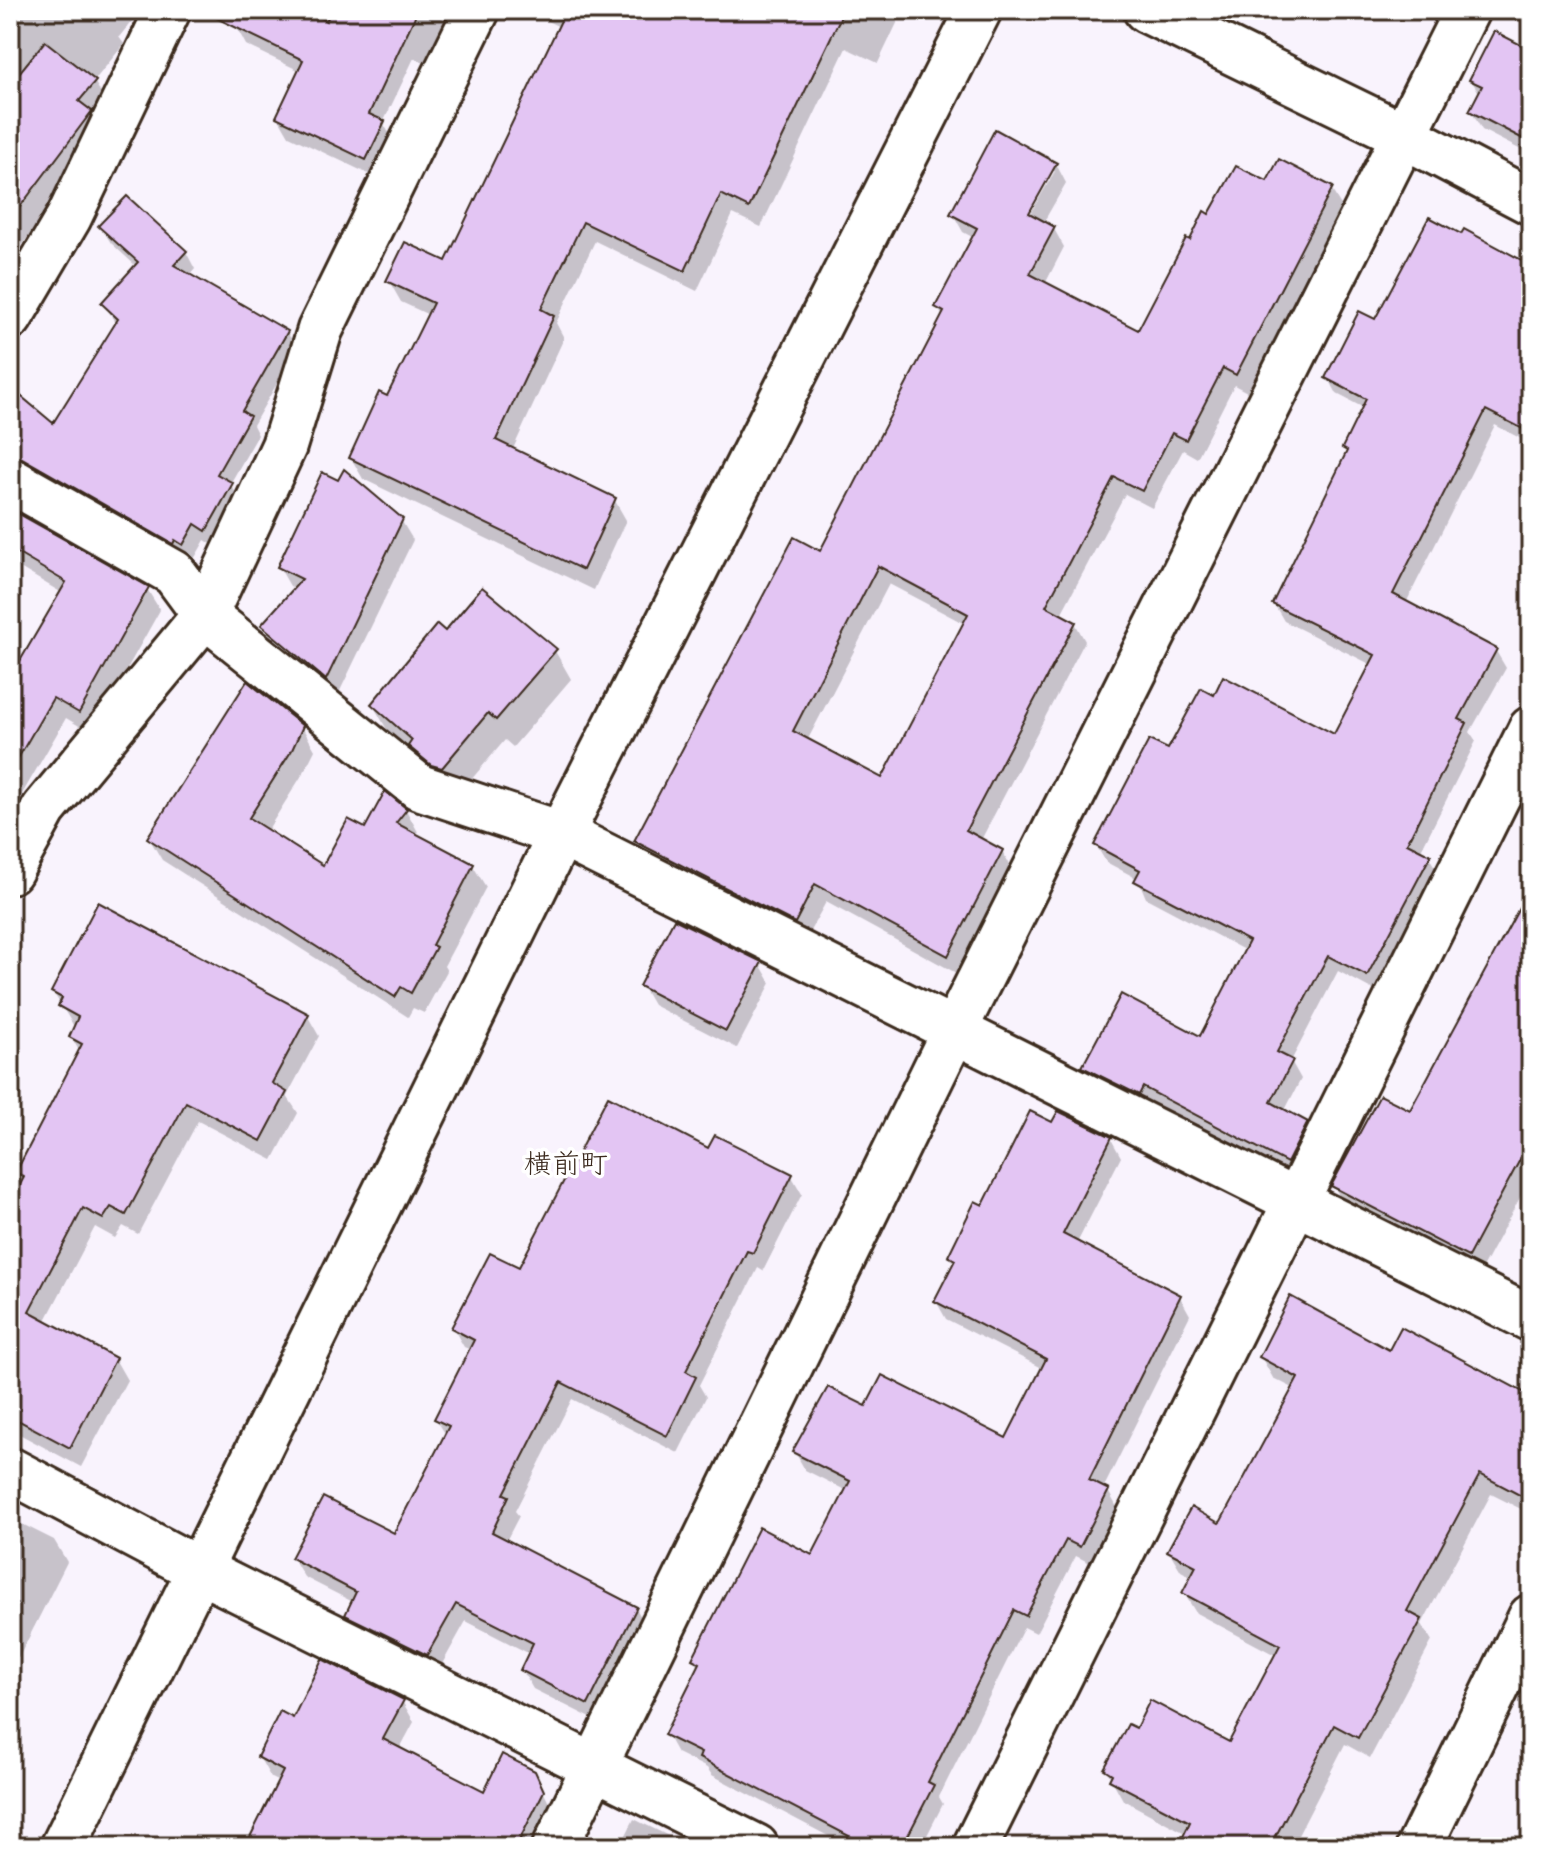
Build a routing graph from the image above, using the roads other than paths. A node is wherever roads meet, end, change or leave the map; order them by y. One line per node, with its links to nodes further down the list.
1 (168, 10): 8 (street)
2 (477, 10): 10 (street)
3 (979, 10): 12 (street)
4 (1146, 10): 6 (street)
5 (1467, 10): 6 (street)
6 (1405, 136): 7 (street); 14 (street)
7 (1531, 202)
8 (10, 317)
9 (10, 480): 10 (street)
10 (205, 615): 12 (street); 13 (street)
11 (1531, 729): 15 (street)
12 (561, 834): 14 (street); 18 (street)
13 (10, 871)
14 (954, 1031): 15 (street); 20 (street)
15 (1298, 1202): 16 (street); 24 (street)
16 (1531, 1319)
17 (10, 1470): 18 (street)
18 (199, 1570): 20 (street); 21 (street)
19 (1531, 1617): 25 (street)
20 (596, 1767): 22 (street); 23 (street)
21 (63, 1847)
22 (555, 1847)
23 (756, 1847)
24 (975, 1847)
25 (1419, 1847)

